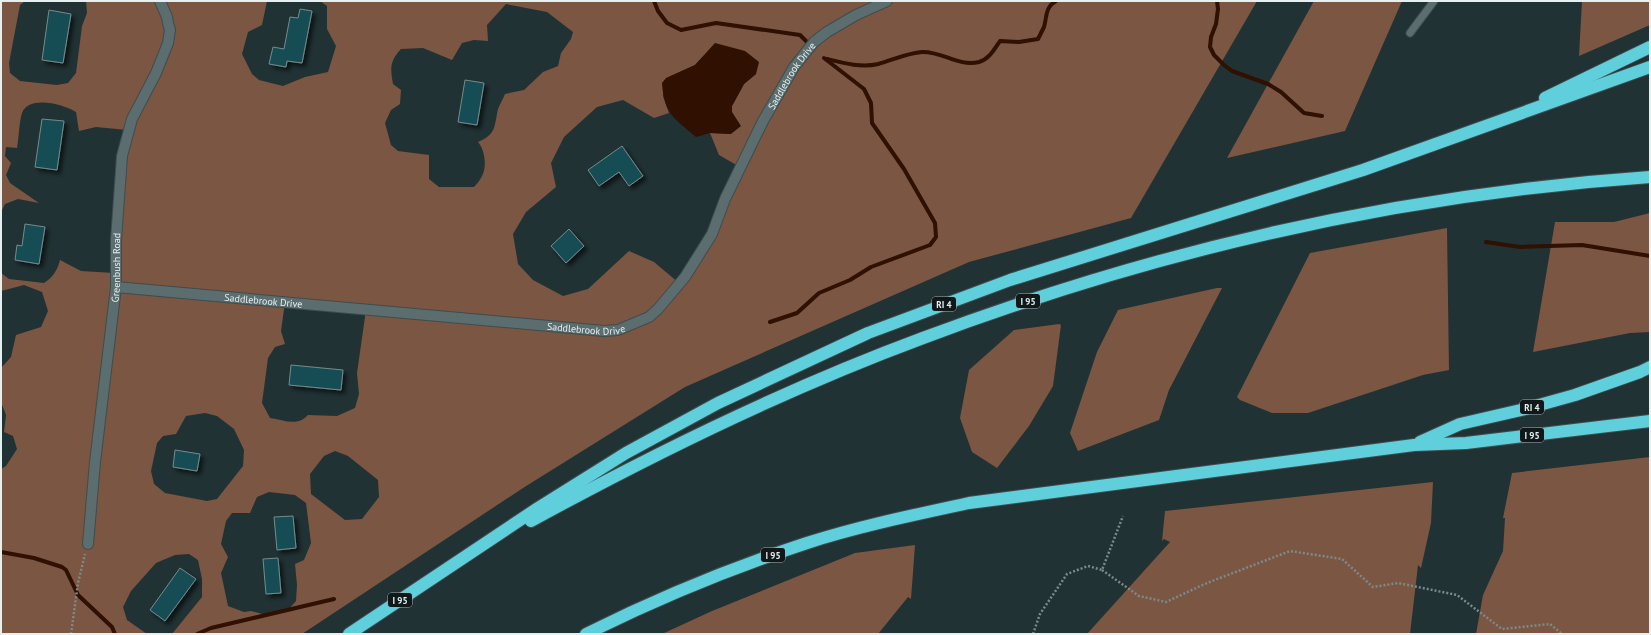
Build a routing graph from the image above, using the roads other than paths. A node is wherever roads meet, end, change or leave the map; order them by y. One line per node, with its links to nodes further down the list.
1 (160, 1): 9 (street, Greenbush Road)
2 (887, 1): 9 (street, Saddlebrook Drive)
3 (1434, 1): 4 (lane)
4 (1410, 33)
5 (1650, 47): 7 (highway)
6 (1650, 67): 7 (highway, RI 4)
7 (1476, 129): 14 (highway, RI 4)
8 (1650, 177): 14 (highway, I 95)
9 (116, 287): 13 (street, Greenbush Road)
10 (1650, 367): 12 (highway, RI 4)
11 (1650, 421): 12 (highway, I 95)
12 (1414, 445): 16 (highway, I 95)
13 (88, 544)
14 (450, 566): 15 (highway, I 95)
15 (349, 634)
16 (586, 634)

